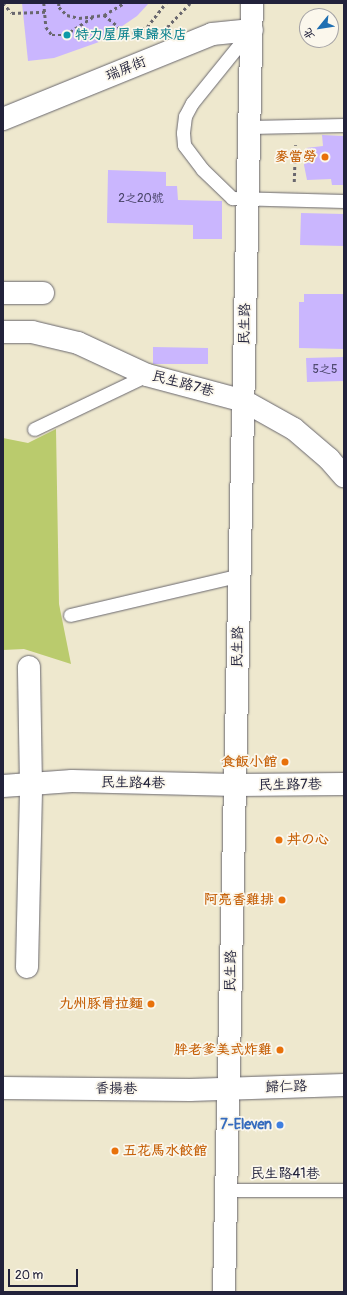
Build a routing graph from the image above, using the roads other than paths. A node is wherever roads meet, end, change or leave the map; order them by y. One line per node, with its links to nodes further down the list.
1 (252, 3): 2 (street, 民生路)
2 (252, 30): 3 (street, 瑞屏街); 5 (street, 民生路); 6 (lane)
3 (3, 119)
4 (344, 125): 5 (lane)
5 (250, 127): 6 (street, 民生路)
6 (248, 199): 7 (lane); 12 (street, 民生路)
7 (344, 201)
8 (3, 293): 9 (street)
9 (43, 293)
10 (3, 332): 11 (street, 民生路7巷)
11 (147, 375): 12 (street, 民生路7巷); 13 (lane)
12 (244, 401): 14 (street, 民生路7巷); 15 (street, 民生路)
13 (34, 429)
14 (344, 476)
15 (240, 575): 16 (lane); 19 (street, 民生路)
16 (70, 615)
17 (29, 667): 21 (street)
18 (344, 784): 19 (street, 民生路7巷)
19 (235, 785): 21 (street, 民生路4巷); 25 (street, 民生路)
20 (3, 786): 21 (street, 民生路4巷)
21 (31, 786): 22 (street)
22 (27, 967)
23 (344, 1084): 25 (street, 歸仁路)
24 (3, 1088): 25 (street, 香揚巷)
25 (228, 1089): 26 (street, 民生路)
26 (226, 1190): 27 (lane, 民生路41巷); 28 (street, 民生路)
27 (344, 1190)
28 (224, 1292)

